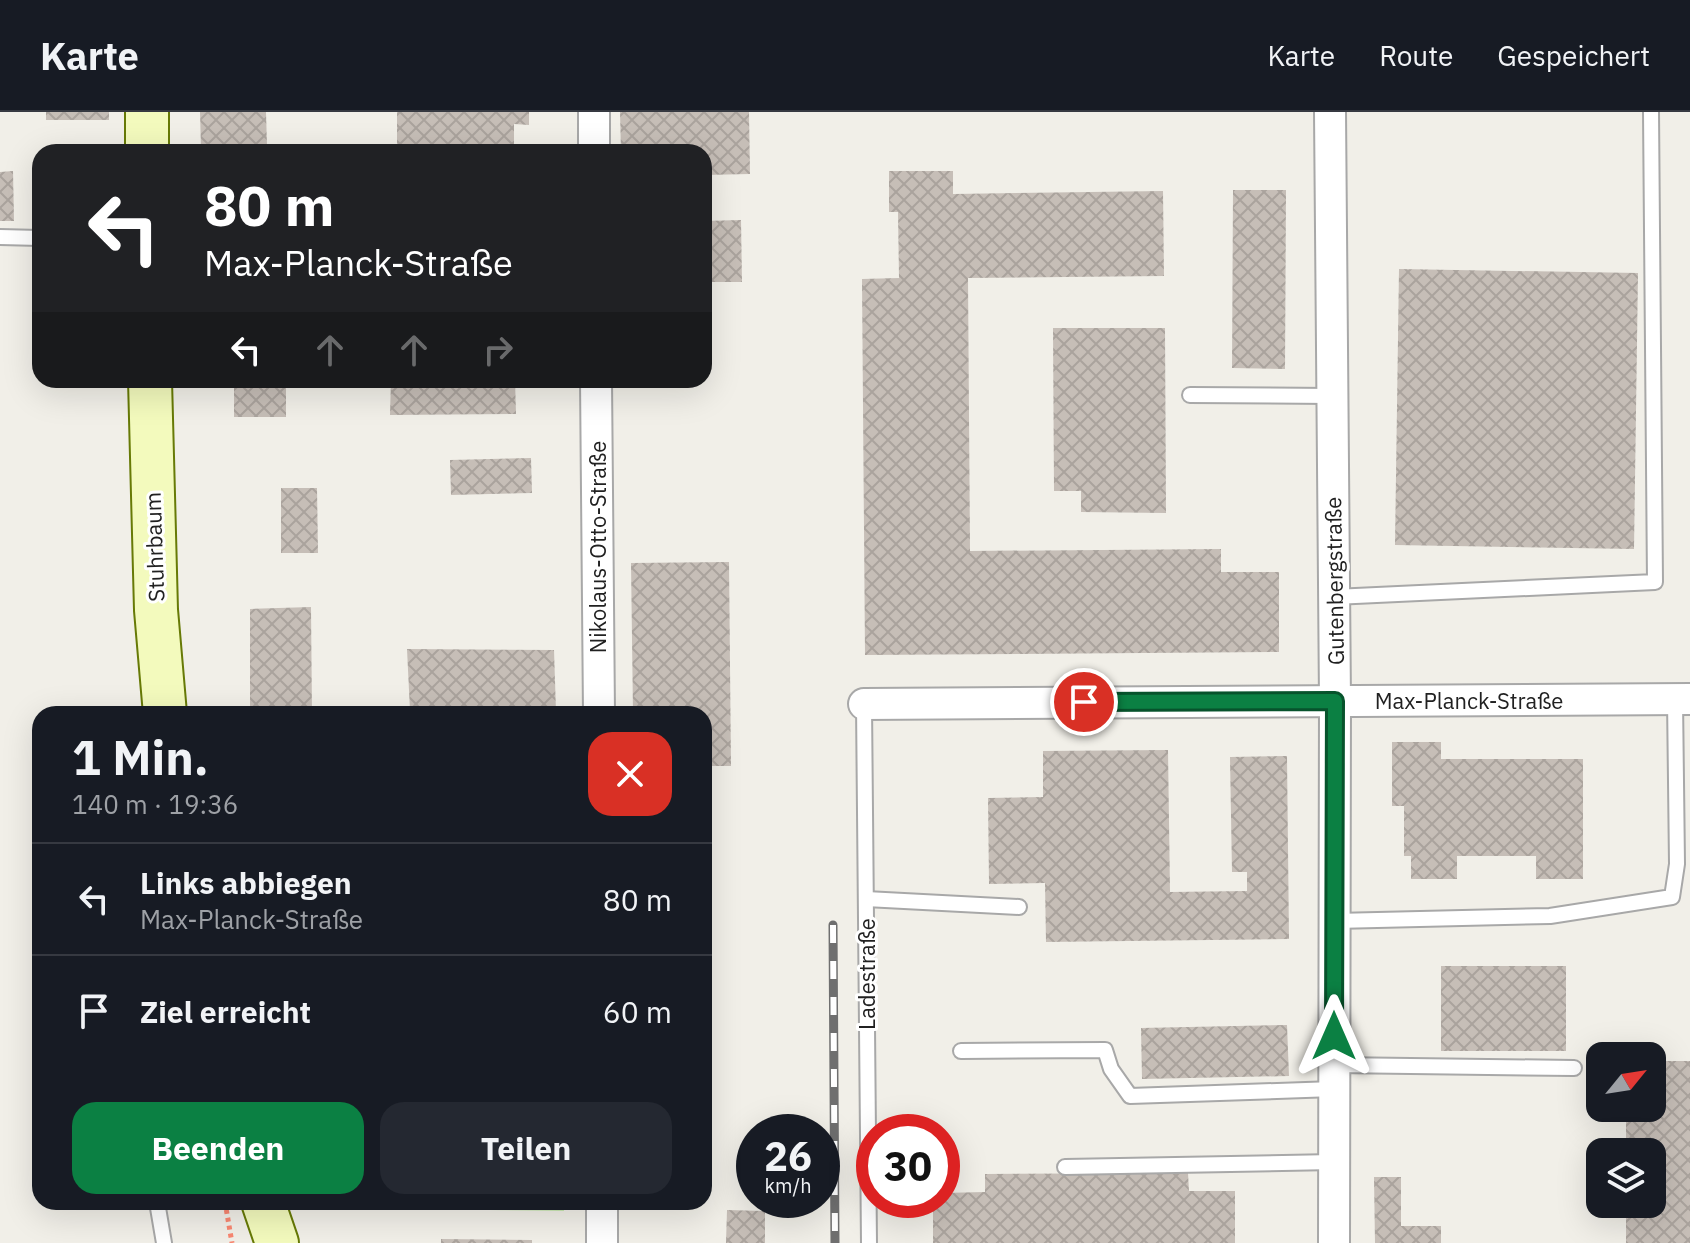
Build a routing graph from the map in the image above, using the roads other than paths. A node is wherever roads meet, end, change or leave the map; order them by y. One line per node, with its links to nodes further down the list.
1 (147, 112): 5 (street)
2 (594, 112): 6 (street)
3 (1330, 112): 12 (street, Gutenbergstraße)
4 (1651, 112): 13 (lane)
5 (147, 144)
6 (594, 144)
7 (0, 237): 8 (lane)
8 (32, 238)
9 (150, 388): 17 (street, Stuhrbaum)
10 (596, 388): 18 (street, Nikolaus-Otto-Straße)
11 (1190, 395): 12 (lane)
12 (1332, 396): 13 (street, Gutenbergstraße)
13 (1334, 597): 15 (street, Gutenbergstraße)
14 (1682, 699): 15 (street, Max-Planck-Straße); 21 (lane)
15 (1335, 701): 16 (street, Max-Planck-Straße); 21 (street, Gutenbergstraße)
16 (864, 704): 19 (lane, Ladestraße)
17 (164, 706)
18 (599, 706)
19 (866, 899): 20 (lane); 33 (lane, Ladestraße)
20 (1019, 907)
21 (1335, 921): 24 (street, Gutenbergstraße)
22 (961, 1051): 24 (lane)
23 (1574, 1068): 24 (lane)
24 (1334, 1077): 25 (street, Gutenbergstraße)
25 (1334, 1162): 26 (lane); 34 (street, Gutenbergstraße)
26 (1065, 1167)
27 (158, 1210): 30 (lane)
28 (266, 1210): 31 (street)
29 (602, 1210): 32 (street)
30 (164, 1243)
31 (277, 1243)
32 (602, 1243)
33 (869, 1243)
34 (1334, 1243)

